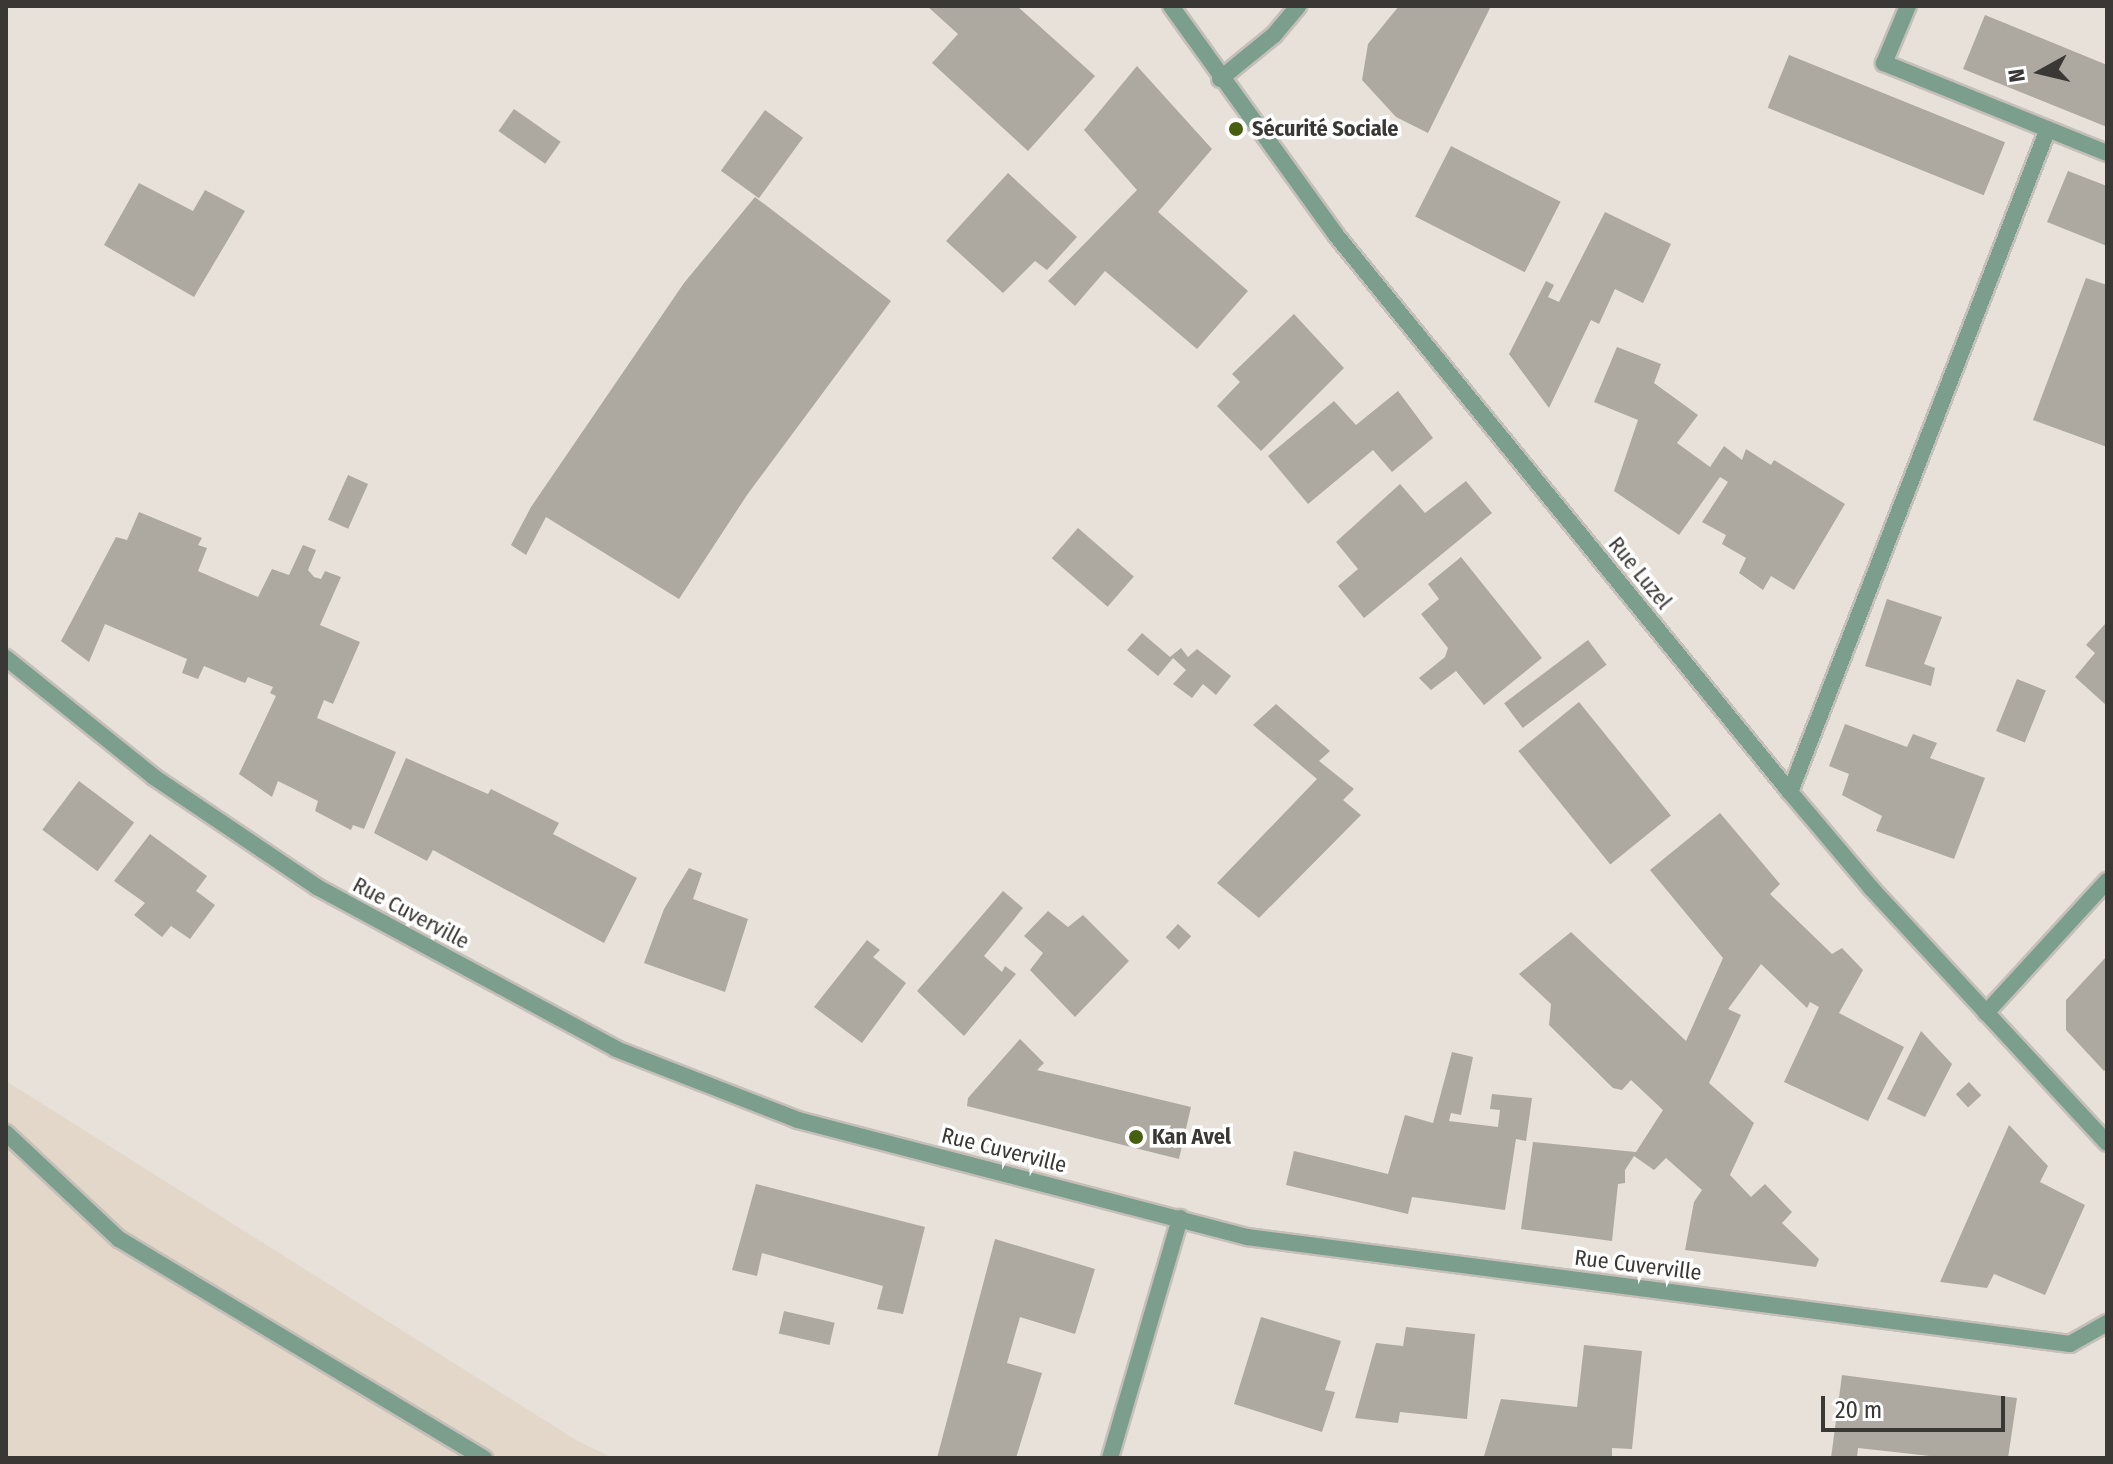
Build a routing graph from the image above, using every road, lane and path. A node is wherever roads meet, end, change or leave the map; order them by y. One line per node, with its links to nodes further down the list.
1 (1171, 6): 4 (street, Rue Luzel)
2 (1298, 6): 4 (street)
3 (1908, 6): 5 (street)
4 (1220, 79): 8 (street, Rue Luzel)
5 (2048, 129): 6 (street); 8 (street)
6 (2107, 153)
7 (6, 658): 13 (street, Rue Cuverville)
8 (1790, 792): 10 (street, Rue Luzel)
9 (2107, 881): 10 (street)
10 (1986, 1013): 12 (street, Rue Luzel)
11 (6, 1133): 15 (street)
12 (2107, 1143)
13 (1180, 1218): 14 (street, Rue Cuverville); 16 (street)
14 (2107, 1323)
15 (484, 1458)
16 (1110, 1458)

